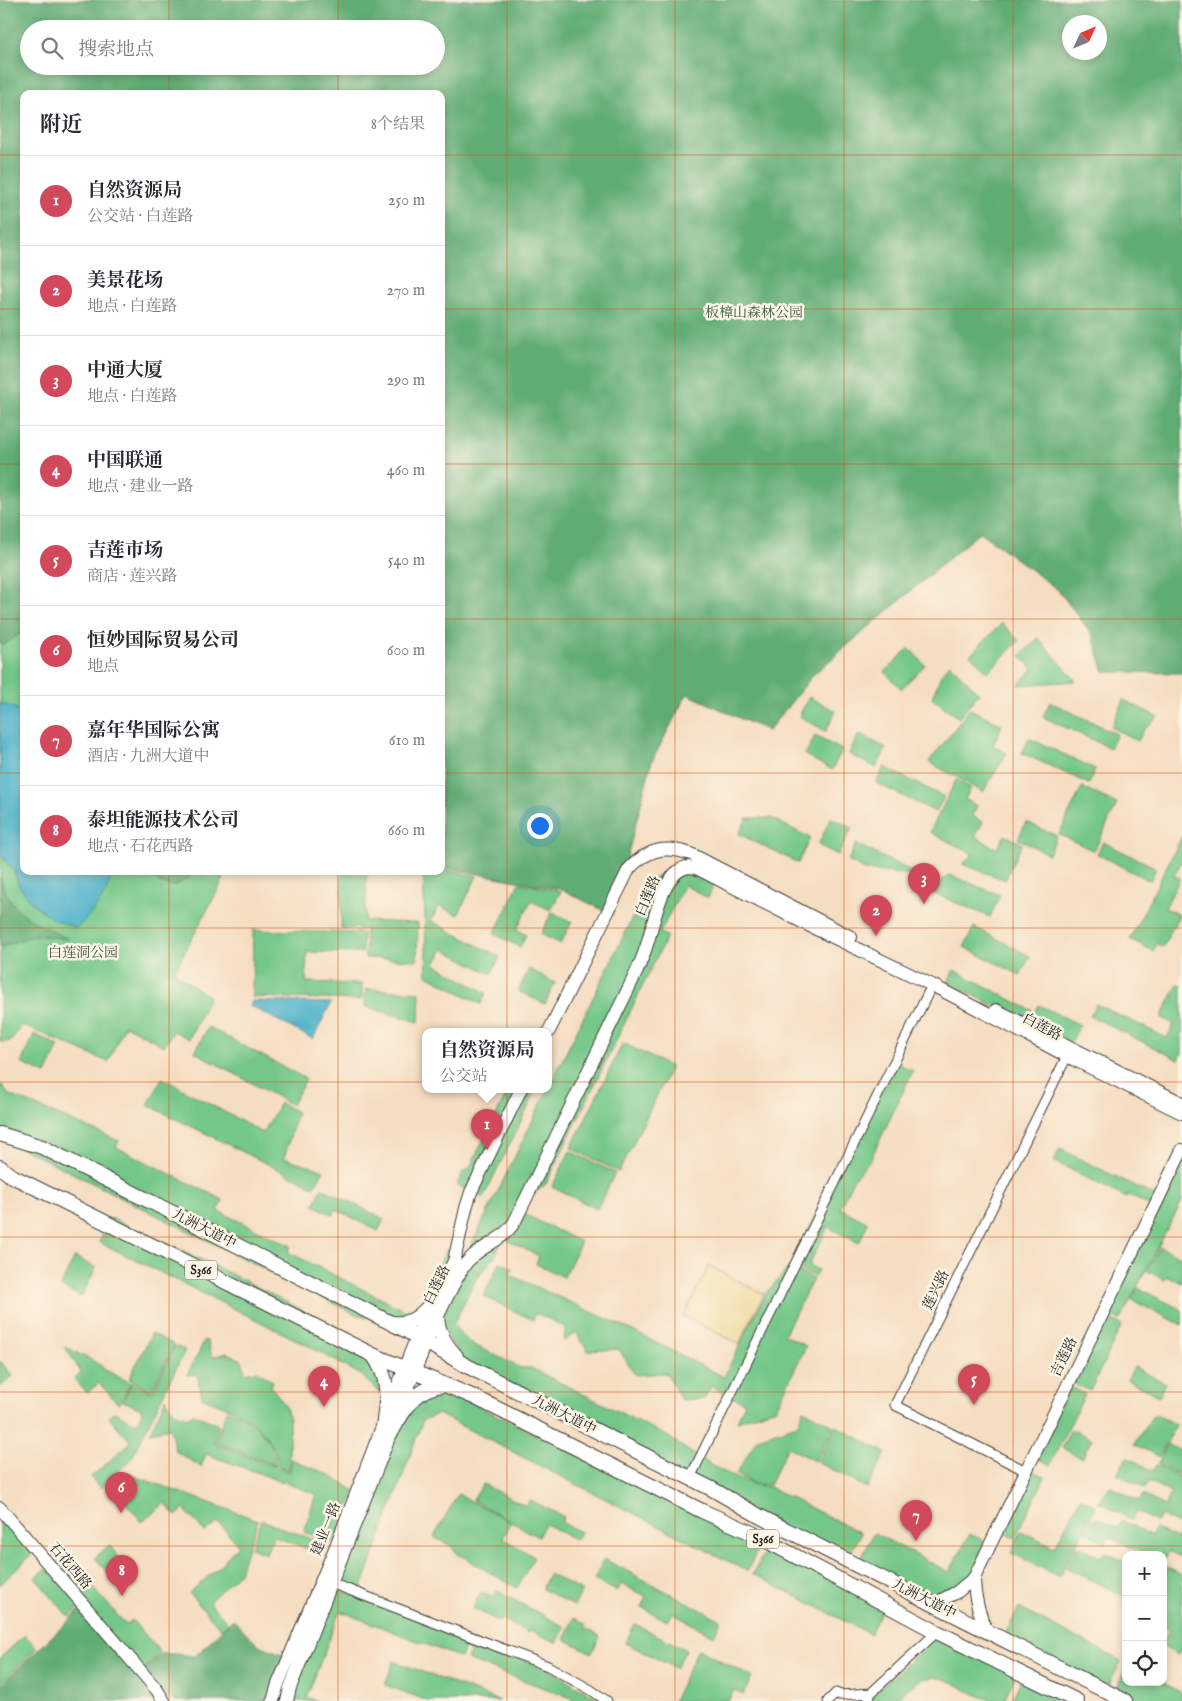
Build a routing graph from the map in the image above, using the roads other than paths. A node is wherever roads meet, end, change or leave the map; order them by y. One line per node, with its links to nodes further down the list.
1 (932, 985): 3 (main road, 白莲路); 11 (main road, 白莲路); 20 (street)
2 (550, 1028): 5 (main road, 白莲路)
3 (1067, 1056): 6 (main road, 白莲路); 19 (street, 莲兴路)
4 (519, 1093): 10 (main road, 白莲路)
5 (1182, 1103)
6 (1182, 1113)
7 (0, 1134): 12 (main road, 九洲大道中 / S366)
8 (1182, 1150): 19 (main road, 吉莲路)
9 (0, 1167): 14 (main road, 九洲大道中 / S366)
10 (432, 1303): 12 (main road); 13 (main road, 白莲路)
11 (437, 1319): 13 (main road, 白莲路); 15 (main road)
12 (391, 1323): 13 (main road, 九洲大道中 / S366)
13 (422, 1339): 15 (main road, 九洲大道中 / S366); 16 (main road, 白莲路)
14 (373, 1355): 16 (main road, 九洲大道中 / S366); 18 (main road)
15 (465, 1365): 20 (main road, 九洲大道中 / S366)
16 (409, 1370): 17 (main road, 九洲大道中 / S366); 18 (main road, 建业一路)
17 (444, 1385): 18 (main road); 26 (main road, 九洲大道中 / S366)
18 (387, 1430): 23 (main road, 建业一路); 28 (main road, 建业一路)
19 (1026, 1471): 22 (main road, 吉莲路)
20 (690, 1478): 24 (main road, 九洲大道中 / S366)
21 (0, 1508): 27 (main road, 石花西路)
22 (974, 1578): 24 (main road); 25 (main road)
23 (331, 1583): 33 (main road, 建业一路); 34 (street)
24 (934, 1604): 25 (main road, 九洲大道中 / S366)
25 (987, 1631): 37 (main road, 九洲大道中 / S366)
26 (937, 1632): 29 (street); 36 (main road, 九洲大道中 / S366)
27 (156, 1690): 30 (main road, 石花西路); 31 (main road, 石花西路)
28 (274, 1696): 32 (main road)
29 (870, 1697): 35 (street)
30 (164, 1701)
31 (174, 1701)
32 (265, 1701)
33 (287, 1701)
34 (607, 1701)
35 (828, 1701)
36 (1077, 1701)
37 (1125, 1701)

